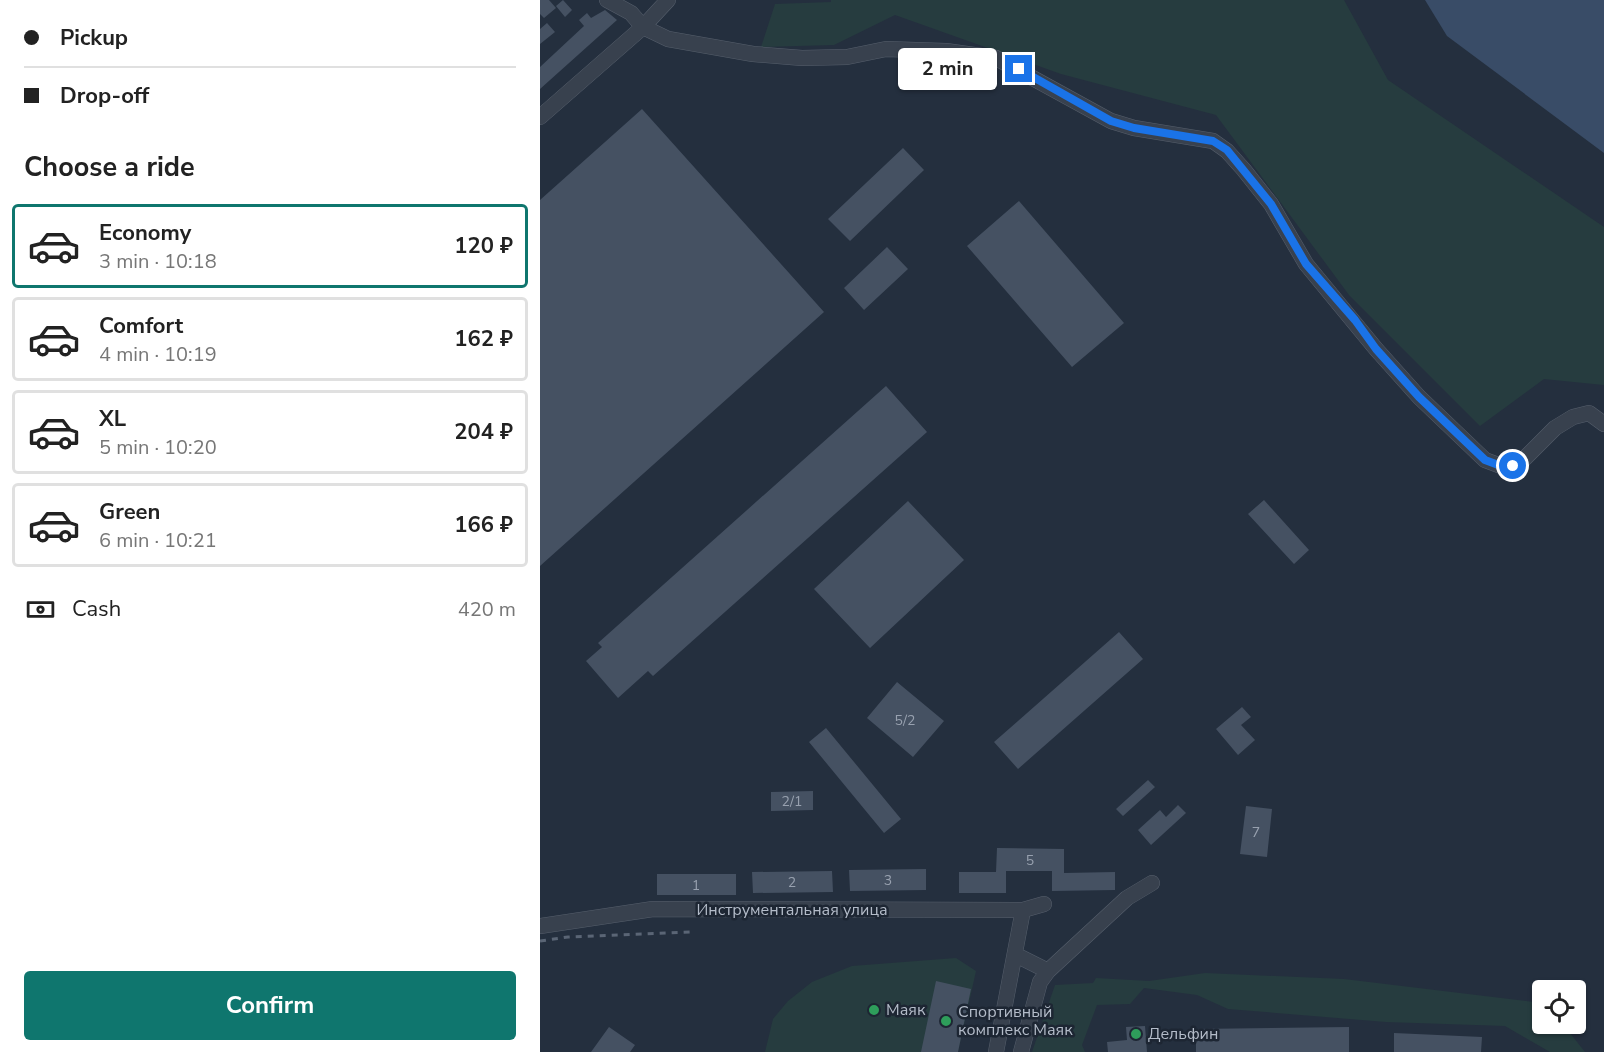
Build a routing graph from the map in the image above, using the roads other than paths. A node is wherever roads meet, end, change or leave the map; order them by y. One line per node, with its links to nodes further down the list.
1 (607, 0): 3 (street)
2 (668, 0): 3 (street)
3 (644, 27): 4 (street); 5 (street)
4 (540, 117)
5 (1604, 424)
6 (1152, 883): 11 (street)
7 (1044, 904): 8 (street, Инструментальная улица)
8 (1023, 910): 9 (street, Инструментальная улица); 10 (street)
9 (540, 926)
10 (1016, 955): 11 (street); 12 (street)
11 (1048, 971): 13 (street)
12 (996, 1052)
13 (1021, 1052)

